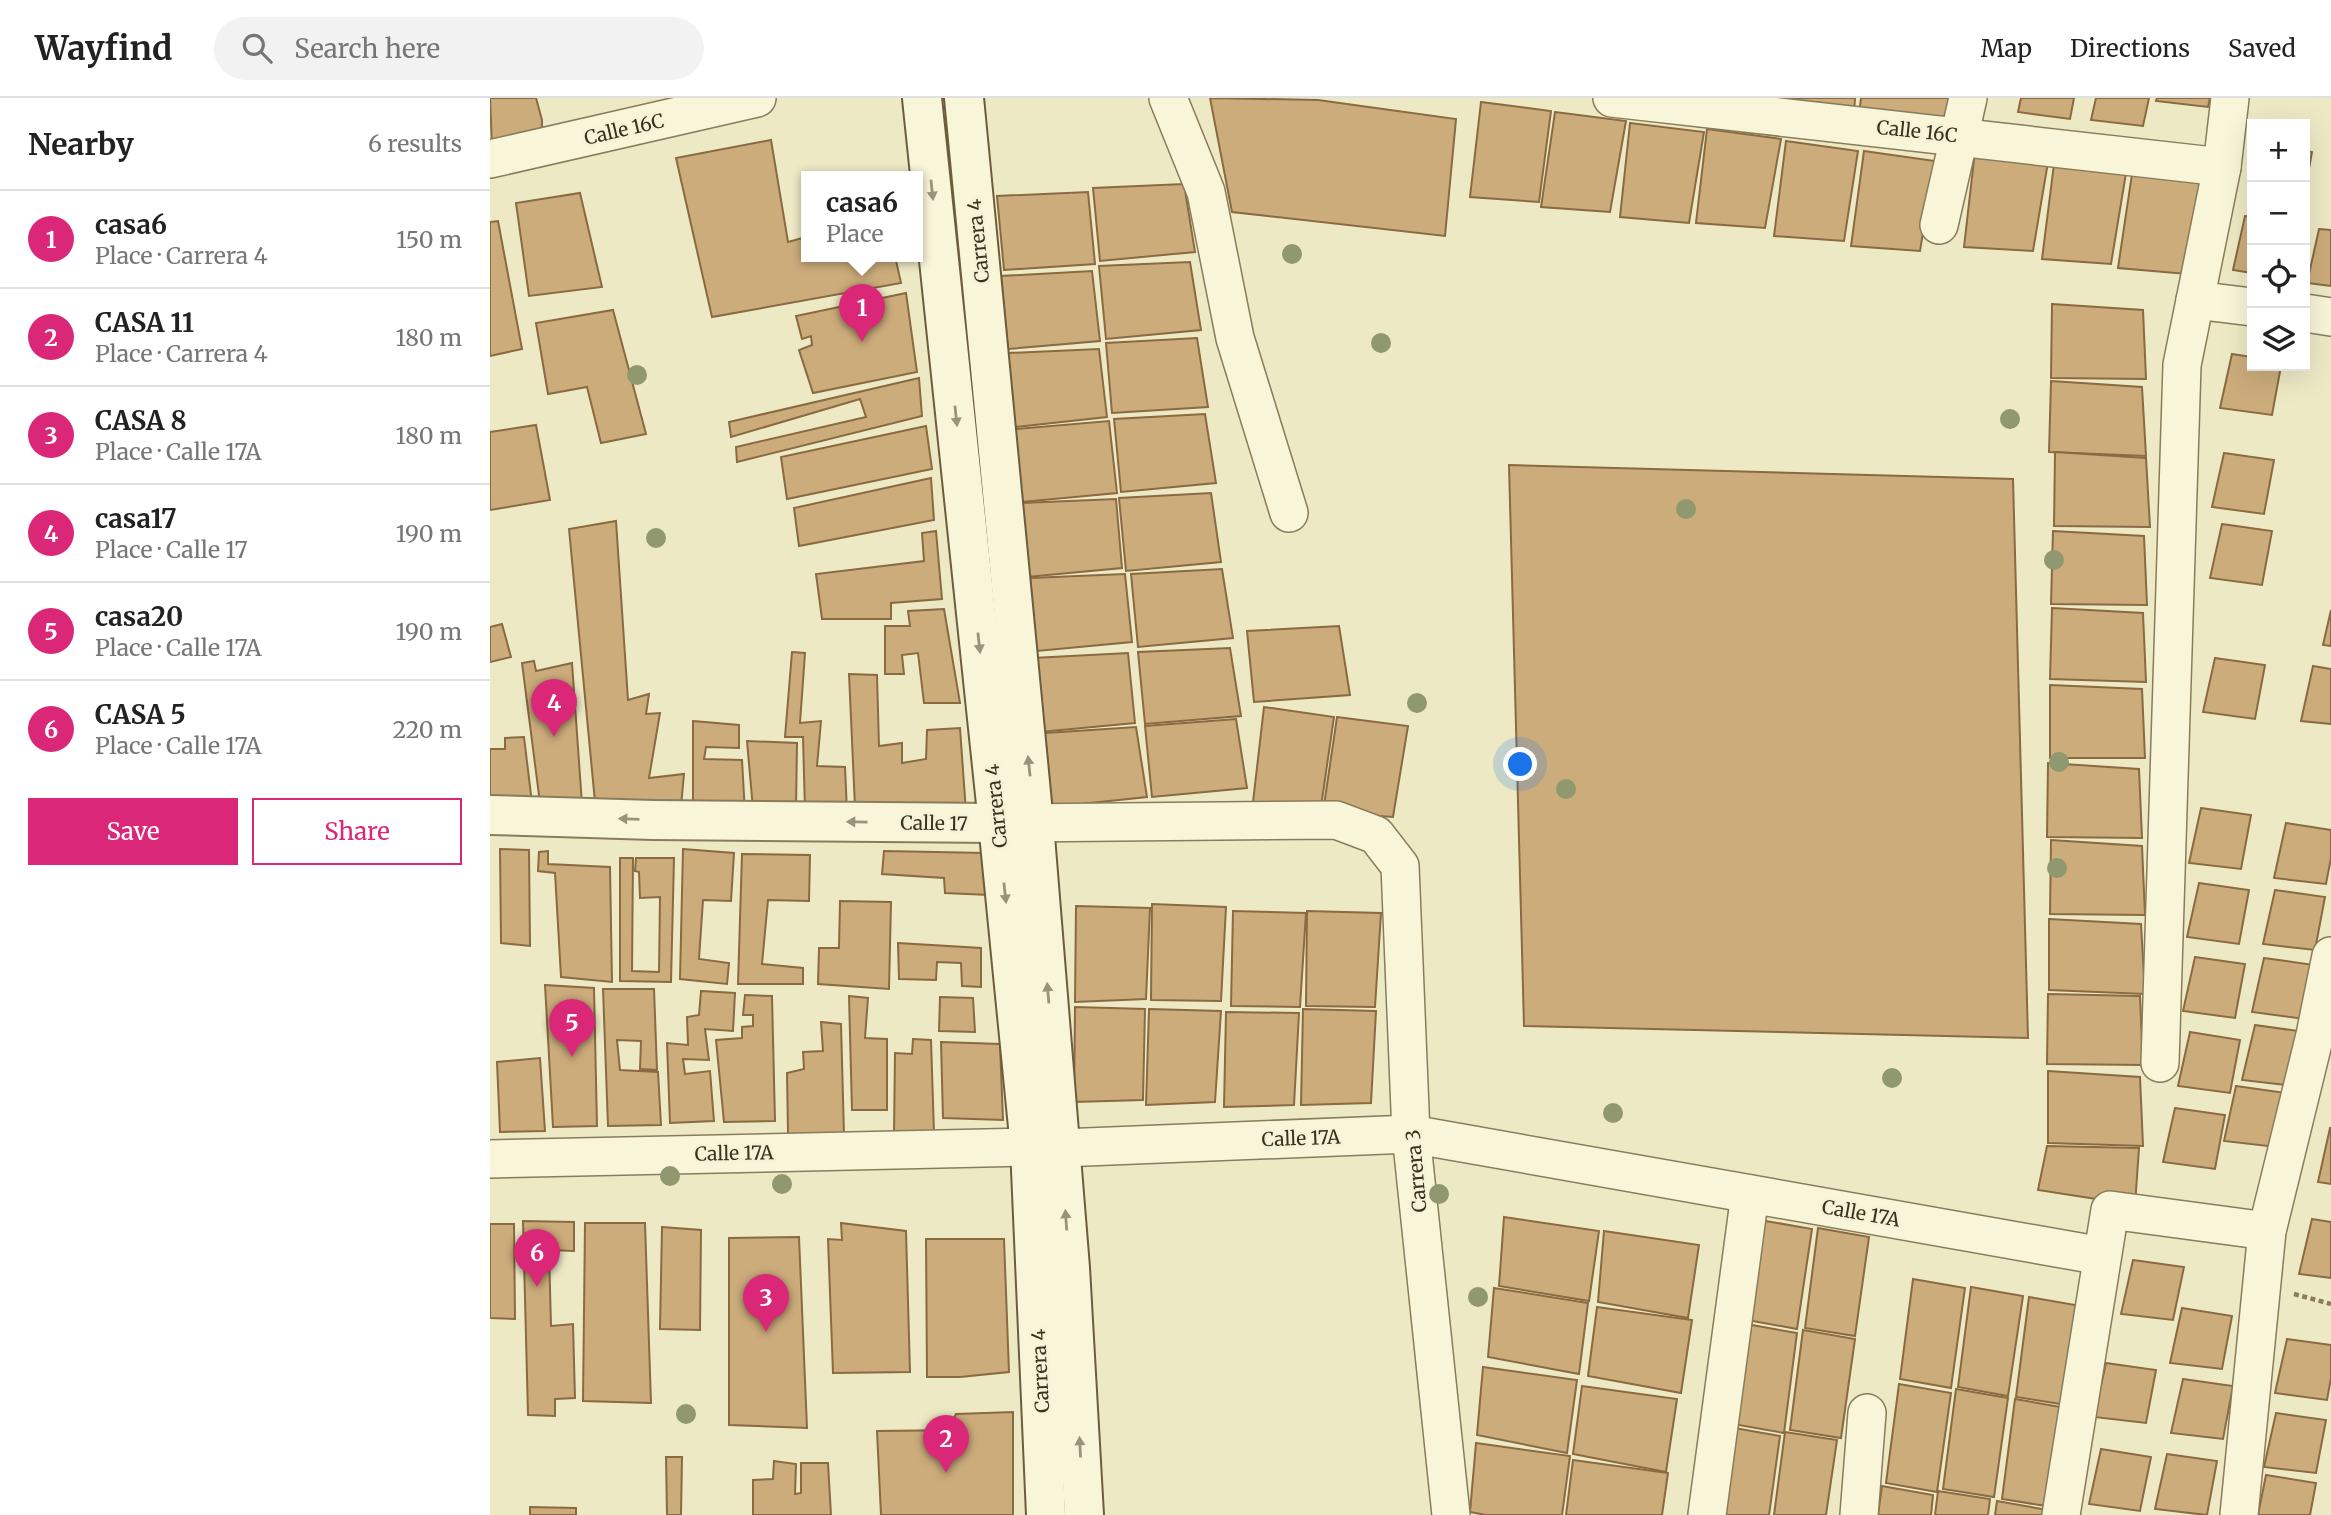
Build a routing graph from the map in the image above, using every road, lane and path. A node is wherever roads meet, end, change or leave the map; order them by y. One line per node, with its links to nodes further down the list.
1 (757, 98): 10 (street, Calle 16C)
2 (922, 98): 19 (main road, Carrera 4, one-way to 19)
3 (964, 98): 19 (main road, Carrera 4, one-way to 3)
4 (1168, 98): 17 (street)
5 (1612, 98): 8 (street, Calle 16C)
6 (1968, 98): 9 (street)
7 (2230, 98): 11 (street)
8 (1746, 105): 9 (street, Calle 16C)
9 (1961, 136): 11 (street, Calle 16C); 12 (street)
10 (490, 159)
11 (2222, 167): 13 (street)
12 (1939, 225)
13 (2195, 300): 14 (street); 22 (street)
14 (2247, 306)
15 (2310, 314): 16 (street)
16 (2331, 317)
17 (1289, 513)
18 (490, 815): 19 (main road, Calle 17, one-way to 18)
19 (1016, 824): 20 (street, Calle 17); 24 (main road, Carrera 4)
20 (1376, 835): 23 (street, Carrera 3)
21 (2331, 956): 27 (street)
22 (2160, 1063)
23 (1411, 1134): 24 (street, Calle 17A); 26 (street, Calle 17A); 32 (street, Carrera 3)
24 (1045, 1147): 25 (street, Calle 17A); 30 (main road, Carrera 4); 31 (main road, Carrera 4, one-way to 24)
25 (490, 1158)
26 (1750, 1194): 28 (street, Calle 17A); 33 (street)
27 (2267, 1231): 28 (street); 36 (street)
28 (2102, 1256): 35 (street)
29 (1867, 1413): 34 (street)
30 (1046, 1515)
31 (1084, 1515)
32 (1451, 1515)
33 (1707, 1515)
34 (1859, 1515)
35 (2061, 1515)
36 (2239, 1515)

